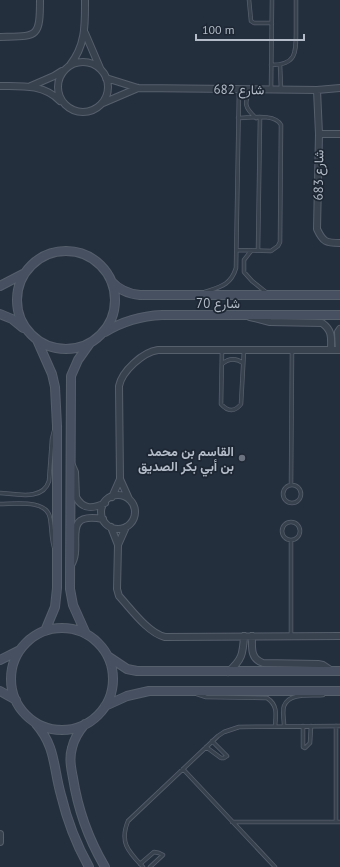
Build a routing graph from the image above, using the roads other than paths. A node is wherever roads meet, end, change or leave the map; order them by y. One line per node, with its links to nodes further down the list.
1 (40, 0): 8 (street)
2 (85, 0): 7 (street)
3 (249, 0): 6 (lane)
4 (272, 0): 6 (lane)
5 (296, 0): 10 (lane)
6 (272, 23): 9 (lane)
7 (84, 33): 11 (street); 12 (street)
8 (0, 37)
9 (272, 65): 10 (lane); 20 (lane)
10 (280, 65): 21 (lane)
11 (68, 67): 12 (street); 15 (street); 24 (street)
12 (100, 69): 13 (street)
13 (106, 78): 16 (street, شارع 682); 23 (street)
14 (0, 86): 15 (street)
15 (29, 86): 24 (street)
16 (138, 88): 18 (street, شارع 682); 23 (street, شارع 682)
17 (340, 88): 22 (street, شارع 682)
18 (238, 90): 19 (street, شارع 682); 25 (lane)
19 (251, 90): 20 (street, شارع 682); 26 (lane)
20 (271, 90): 21 (street, شارع 682)
21 (281, 90): 22 (street, شارع 682)
22 (317, 90): 28 (street, شارع 683)
23 (103, 103): 24 (street)
24 (64, 104)
25 (238, 118): 26 (lane); 31 (lane)
26 (256, 118): 27 (lane)
27 (260, 118): 33 (lane); 33 (lane)
28 (319, 134): 29 (street); 30 (street, شارع 683)
29 (340, 134)
30 (340, 243)
31 (237, 250): 32 (lane); 37 (lane)
32 (251, 250): 33 (lane); 38 (lane)
33 (258, 250)
34 (25, 273): 35 (main road); 36 (main road); 44 (main road)
35 (110, 281): 37 (main road, شارع 70); 45 (main road)
36 (0, 286)
37 (198, 295): 38 (main road, شارع 70)
38 (268, 295): 39 (main road, شارع 70)
39 (340, 295)
40 (0, 314): 44 (main road)
41 (245, 315): 42 (main road, شارع 70); 45 (main road, شارع 70); 51 (street)
42 (340, 315)
43 (340, 329): 52 (street)
44 (28, 332): 46 (main road)
45 (101, 334): 47 (main road)
46 (37, 340): 47 (main road); 55 (main road)
47 (91, 342): 56 (main road)
48 (222, 350): 49 (street); 54 (lane); 57 (street)
49 (244, 350): 50 (street); 53 (lane)
50 (292, 350): 51 (street); 58 (lane)
51 (331, 350): 52 (street)
52 (339, 350)
53 (243, 363): 54 (lane); 54 (lane)
54 (222, 364)
55 (58, 426): 59 (lane); 69 (main road)
56 (71, 463): 62 (street); 70 (main road)
57 (120, 479): 60 (street); 61 (street)
58 (291, 485): 58 (lane)
59 (0, 494)
60 (112, 497): 61 (street); 62 (street)
61 (129, 499): 66 (street)
62 (105, 502): 64 (street)
63 (0, 504): 69 (lane)
64 (103, 519): 65 (street); 70 (street)
65 (110, 527): 66 (street); 68 (street)
66 (126, 527): 68 (street)
67 (291, 540): 67 (lane); 73 (lane)
68 (118, 545): 74 (street)
69 (56, 550): 71 (main road)
70 (70, 566): 72 (main road)
71 (45, 631): 72 (main road); 77 (main road)
72 (86, 634): 78 (main road)
73 (291, 635): 75 (street); 76 (street)
74 (244, 636): 75 (street); 81 (street)
75 (252, 636): 80 (street)
76 (340, 636)
77 (20, 650): 79 (main road); 85 (main road)
78 (108, 656): 81 (main road); 86 (main road)
79 (0, 660)
80 (336, 671): 81 (main road)
81 (228, 672)
82 (0, 691): 85 (main road)
83 (192, 691): 84 (main road); 86 (main road); 90 (lane)
84 (337, 691): 89 (lane)
85 (16, 700): 87 (main road)
86 (105, 706): 88 (main road)
87 (33, 720): 88 (main road); 104 (main road)
88 (85, 724): 105 (main road)
89 (284, 725): 90 (lane); 91 (lane)
90 (275, 726): 95 (lane)
91 (303, 726): 92 (lane); 92 (lane)
92 (311, 726): 93 (lane)
93 (336, 726): 94 (lane); 99 (lane)
94 (340, 726)
95 (212, 741): 96 (lane); 96 (lane)
96 (206, 747): 97 (lane)
97 (183, 769): 98 (lane); 103 (lane)
98 (232, 822): 99 (lane); 108 (lane)
99 (336, 822): 100 (lane)
100 (340, 822)
101 (0, 834): 102 (street)
102 (0, 842)
103 (140, 864): 106 (lane); 107 (lane)
104 (88, 867)
105 (105, 867)
106 (143, 867)
107 (150, 867)
108 (275, 867)

